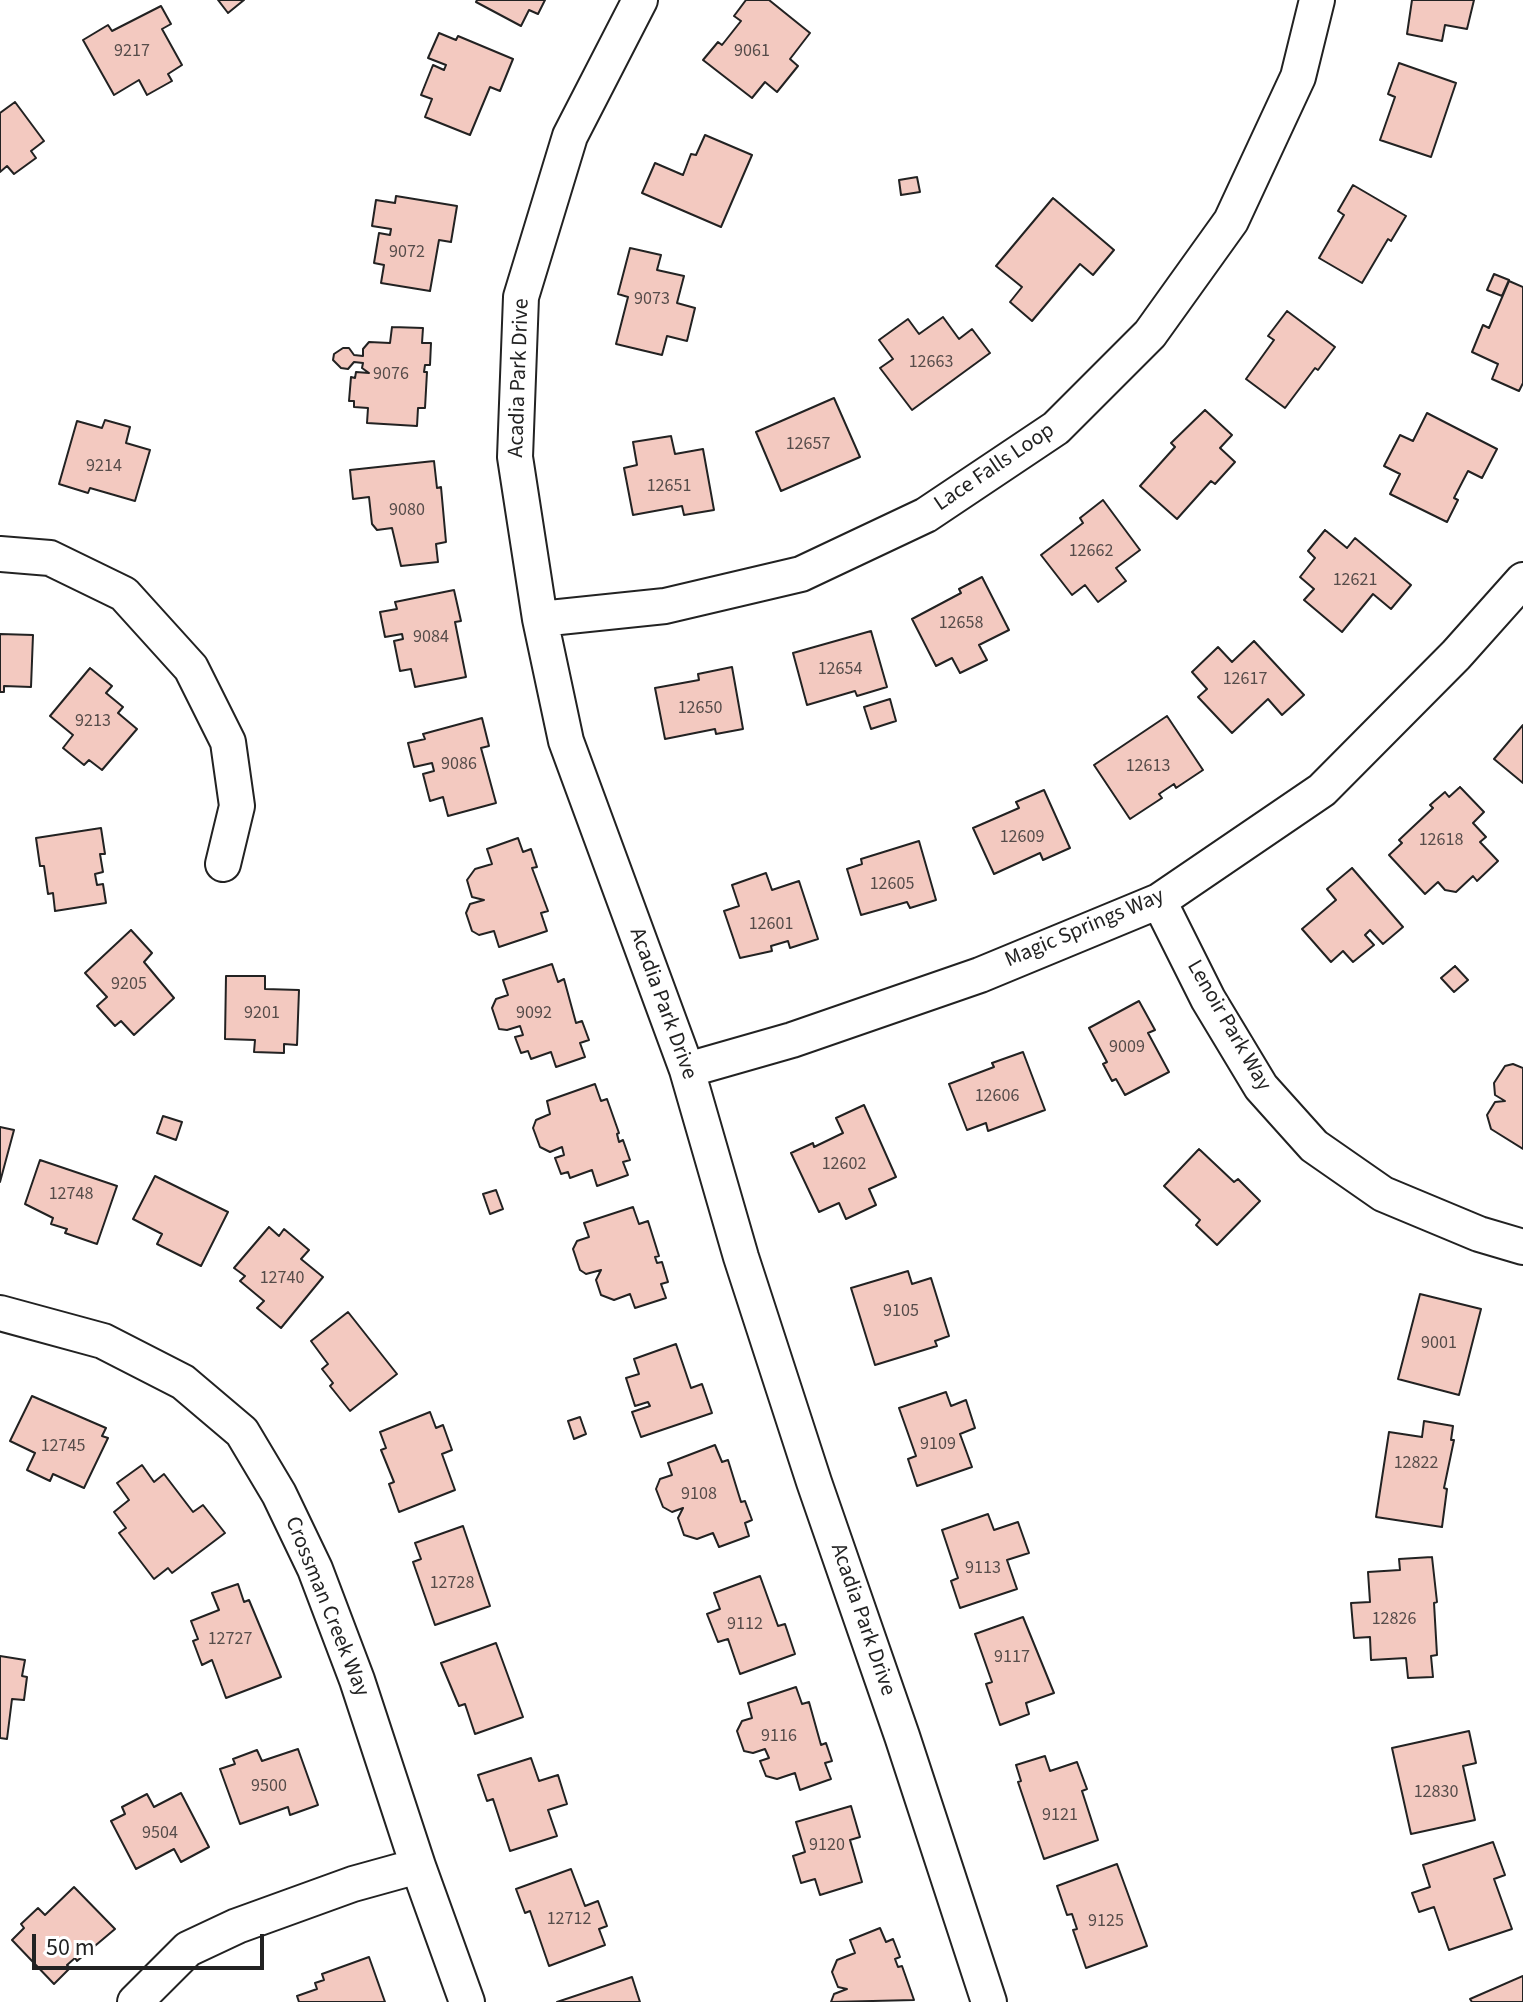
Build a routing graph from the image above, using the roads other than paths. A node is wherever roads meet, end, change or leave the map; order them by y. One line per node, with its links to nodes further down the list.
1 (640, 0): 5 (street, Acadia Park Drive)
2 (1317, 0): 5 (street, Lace Falls Loop)
3 (0, 554): 6 (street)
4 (1523, 580): 7 (street, Magic Springs Way)
5 (540, 619): 8 (street, Acadia Park Drive)
6 (223, 864)
7 (1159, 901): 8 (street, Magic Springs Way); 9 (street, Lenoir Park Way)
8 (687, 1070): 14 (street, Acadia Park Drive)
9 (1523, 1247)
10 (0, 1313): 11 (street, Crossman Creek Way)
11 (418, 1866): 12 (street); 13 (street, Crossman Creek Way)
12 (135, 2002)
13 (467, 2002)
14 (989, 2002)

